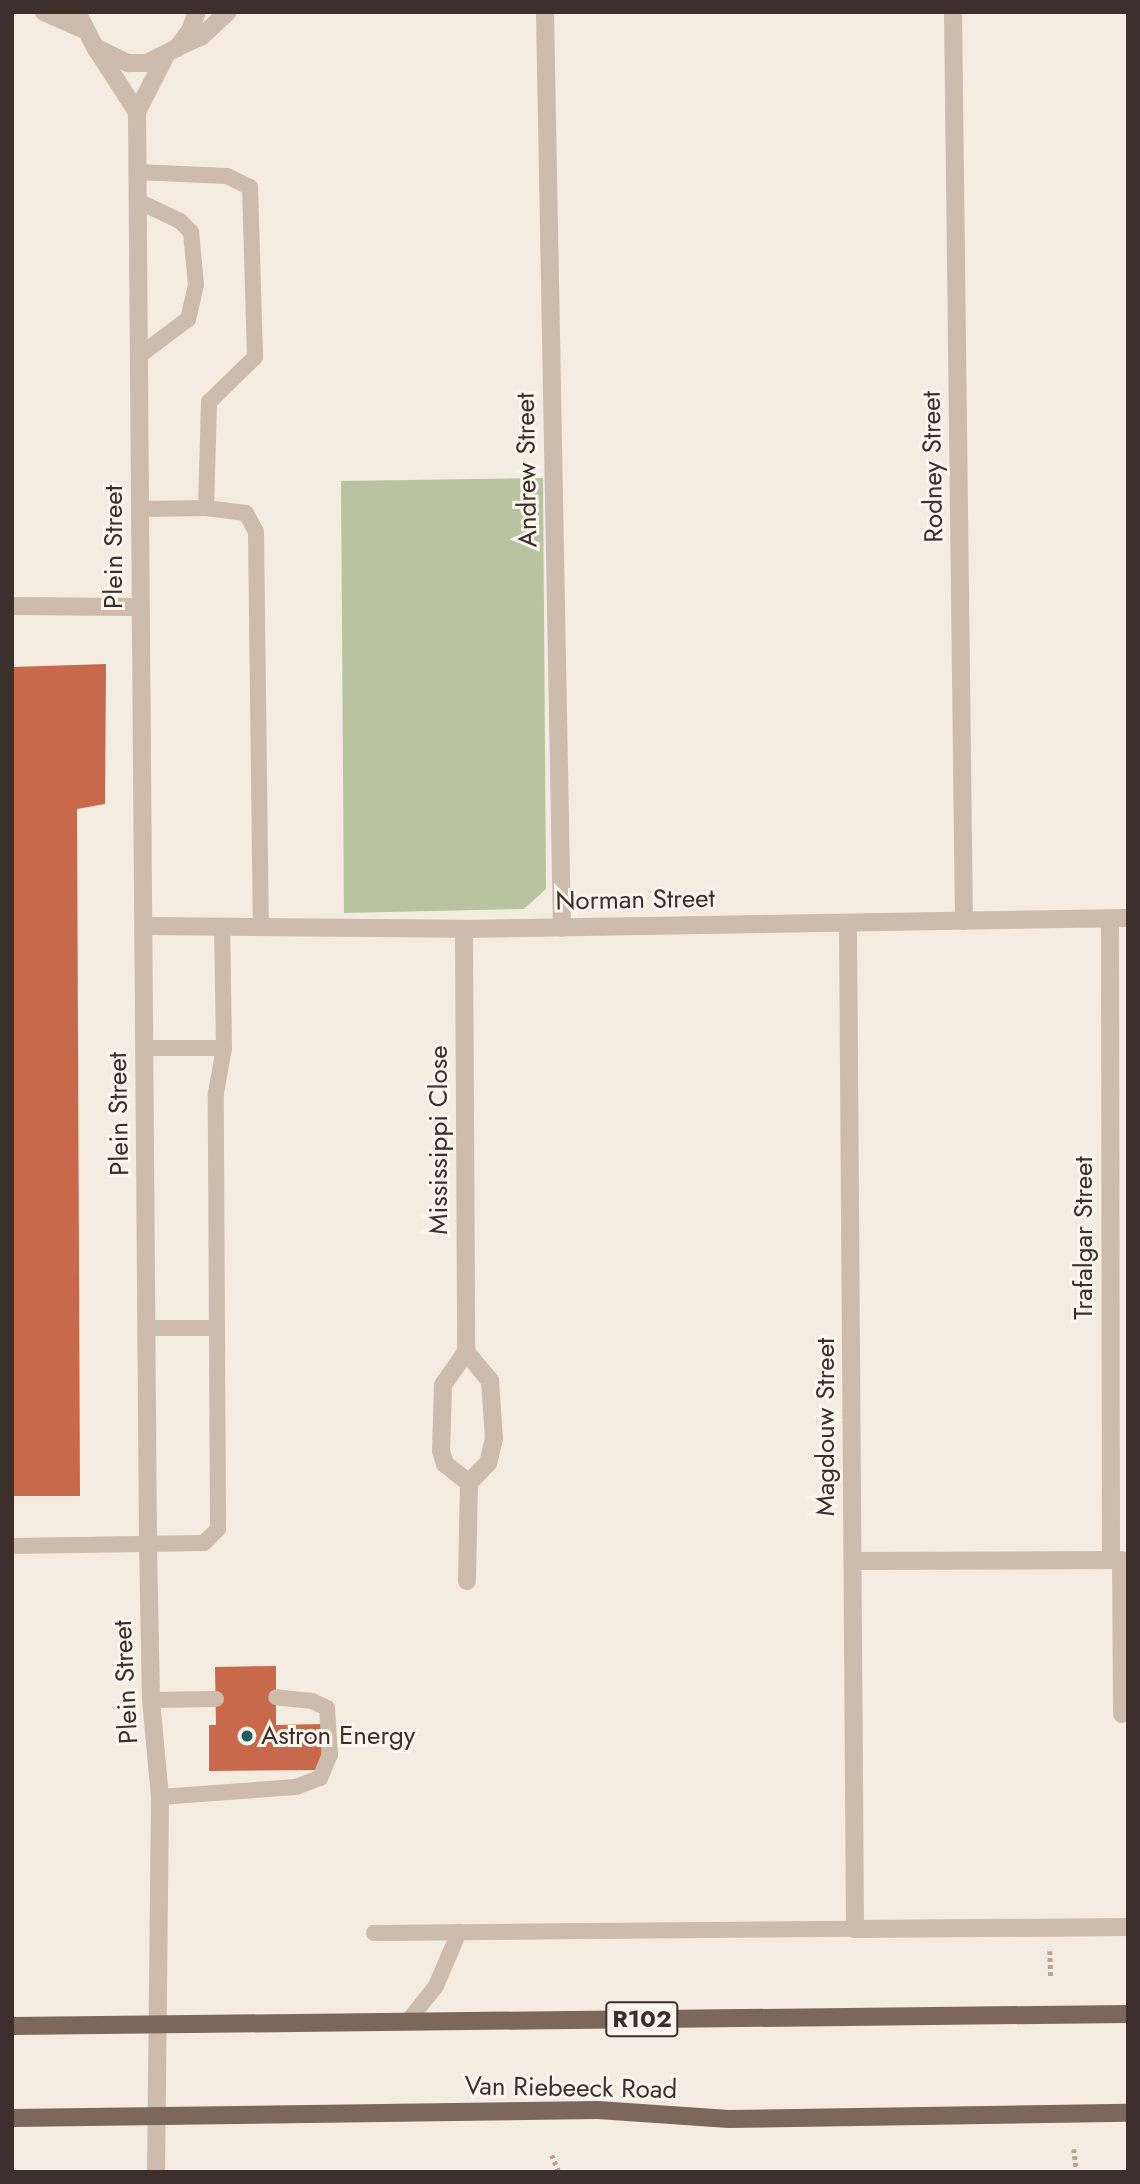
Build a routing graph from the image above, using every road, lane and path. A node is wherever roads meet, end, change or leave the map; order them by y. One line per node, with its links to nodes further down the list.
1 (44, 12): 6 (street)
2 (197, 12): 8 (street, Plein Street)
3 (228, 12): 8 (street)
4 (545, 12): 23 (street, Andrew Street)
5 (953, 12): 18 (street, Rodney Street)
6 (80, 21): 7 (street)
7 (95, 47): 8 (street); 9 (street)
8 (171, 52): 9 (street, Plein Street)
9 (136, 112): 10 (street, Plein Street)
10 (137, 172): 11 (street, Plein Street); 13 (lane)
11 (138, 201): 12 (street, Plein Street); 12 (lane)
12 (140, 355): 14 (street, Plein Street)
13 (206, 508): 14 (lane); 22 (lane)
14 (139, 509): 16 (street, Plein Street)
15 (12, 606): 16 (street)
16 (140, 607): 20 (street, Plein Street)
17 (1119, 919): 18 (street, Norman Street); 33 (street, Trafalgar Street)
18 (964, 921): 19 (street, Norman Street)
19 (848, 923): 23 (street, Norman Street); 34 (street, Magdouw Street)
20 (144, 926): 21 (street, Norman Street); 25 (street, Plein Street)
21 (222, 926): 22 (street, Norman Street); 26 (lane)
22 (261, 926): 24 (street, Norman Street)
23 (562, 928): 24 (street, Norman Street)
24 (464, 929): 29 (street, Mississippi Close)
25 (145, 1048): 26 (lane); 27 (street, Plein Street)
26 (224, 1048): 28 (lane)
27 (148, 1328): 28 (lane); 31 (street, Plein Street)
28 (217, 1328): 31 (lane)
29 (466, 1352): 30 (street); 30 (street)
30 (469, 1483): 35 (street)
31 (148, 1544): 32 (lane); 38 (street, Plein Street)
32 (12, 1546)
33 (1111, 1557): 34 (street); 39 (street, Trafalgar Street)
34 (853, 1561): 42 (street, Magdouw Street)
35 (467, 1581)
36 (276, 1697): 40 (lane)
37 (216, 1699): 38 (lane)
38 (151, 1700): 40 (street, Plein Street)
39 (1122, 1714)
40 (160, 1797): 47 (street, Plein Street)
41 (1128, 1927): 42 (street)
42 (855, 1929): 43 (lane)
43 (459, 1932): 44 (lane); 46 (lane)
44 (374, 1933)
45 (1128, 2014): 46 (main road, R102)
46 (408, 2021): 47 (main road, R102)
47 (157, 2023): 48 (main road, R102); 50 (street, Plein Street)
48 (12, 2026)
49 (1128, 2113): 50 (main road, Van Riebeeck Road)
50 (158, 2115): 51 (main road, Van Riebeeck Road); 54 (street, Plein Street)
51 (12, 2118)
52 (1074, 2149): 56 (path)
53 (552, 2155): 55 (path)
54 (156, 2172)
55 (559, 2172)
56 (1077, 2172)

